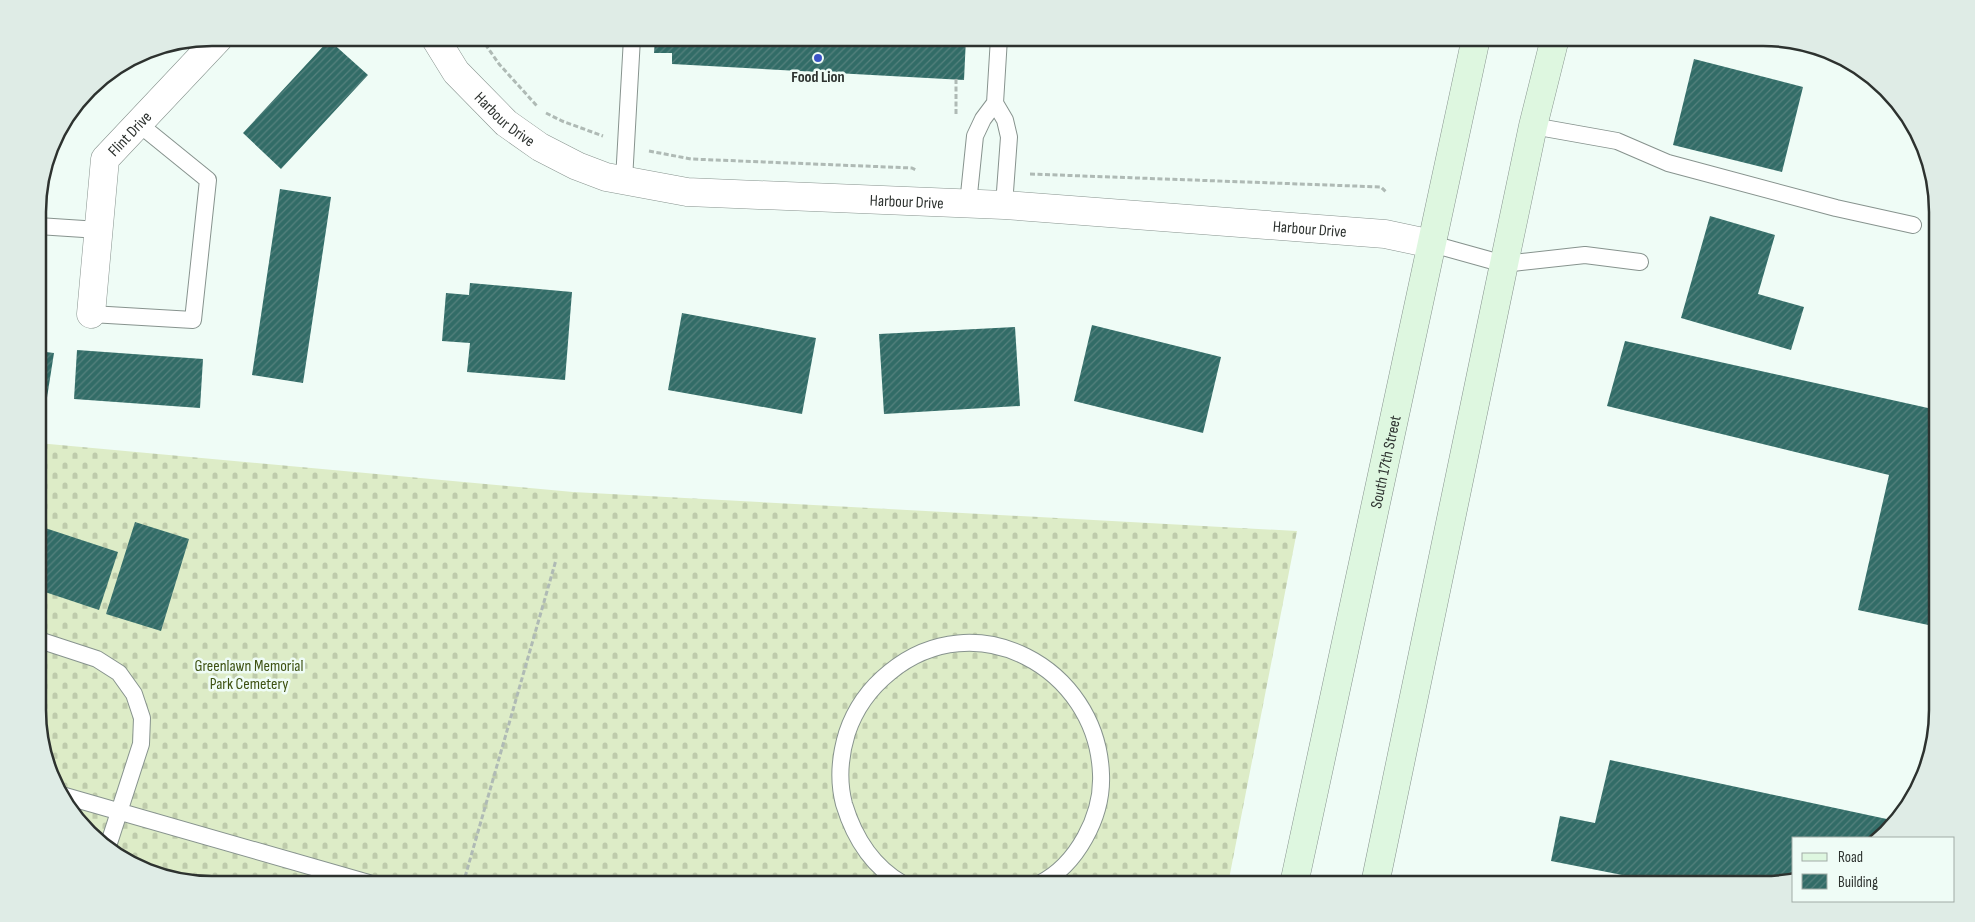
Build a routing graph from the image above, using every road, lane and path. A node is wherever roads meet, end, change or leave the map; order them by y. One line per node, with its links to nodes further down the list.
1 (998, 46): 8 (lane)
2 (1474, 46): 21 (main road, South 17th Street)
3 (1553, 46): 10 (main road)
4 (211, 47): 9 (street, Flint Drive)
5 (440, 47): 14 (street, Harbour Drive)
6 (487, 47): 11 (path)
7 (632, 47): 11 (lane)
8 (995, 103): 13 (lane); 16 (lane)
9 (138, 124): 20 (street, Flint Drive); 24 (lane)
10 (1533, 126): 18 (lane); 23 (main road)
11 (626, 146): 12 (path); 14 (lane)
12 (920, 172)
13 (1006, 173): 15 (path); 17 (lane)
14 (624, 180): 16 (street, Harbour Drive)
15 (1387, 193)
16 (968, 204): 17 (street, Harbour Drive)
17 (1004, 205): 21 (street, Harbour Drive)
18 (1912, 225)
19 (47, 227): 20 (lane)
20 (99, 230): 24 (street, Flint Drive)
21 (1432, 244): 23 (lane); 31 (main road, South 17th Street)
22 (1640, 262): 23 (lane)
23 (1504, 264): 32 (main road)
24 (91, 314)
25 (556, 560): 34 (path)
26 (46, 642): 28 (lane)
27 (71, 798): 28 (lane)
28 (118, 811): 29 (lane); 33 (lane)
29 (110, 840)
30 (1051, 875): 35 (lane)
31 (1296, 875)
32 (1377, 875)
33 (344, 876)
34 (465, 876)
35 (892, 876)

